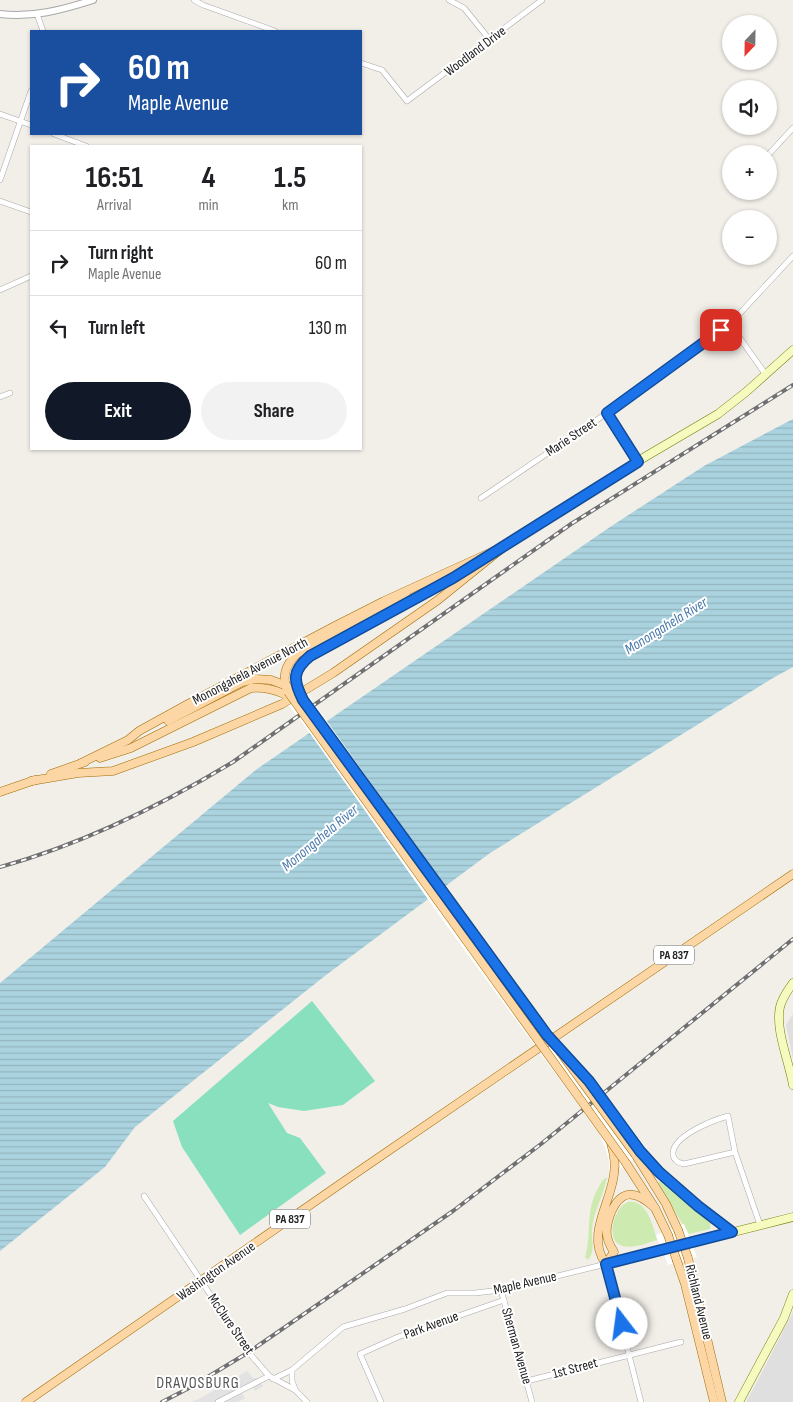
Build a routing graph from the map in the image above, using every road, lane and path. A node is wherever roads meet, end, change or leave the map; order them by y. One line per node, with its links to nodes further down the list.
1 (93, 0): 6 (street)
2 (194, 0): 8 (street)
3 (449, 0): 9 (street)
4 (542, 0): 9 (street, Woodland Drive)
5 (0, 14): 6 (street)
6 (37, 14): 7 (street)
7 (43, 30)
8 (272, 30)
9 (490, 40): 10 (street, Woodland Drive)
10 (362, 63)
11 (30, 94): 13 (street)
12 (0, 114): 13 (street)
13 (20, 121): 14 (street); 19 (street)
14 (30, 125)
15 (793, 128): 18 (street)
16 (57, 135): 17 (street)
17 (83, 145)
18 (777, 145)
19 (0, 180)
20 (0, 202): 21 (street)
21 (30, 212)
22 (793, 256): 25 (street, Marie Street)
23 (30, 276): 24 (street)
24 (0, 290)
25 (730, 324): 27 (street); 30 (street, Marie Street)
26 (793, 350): 27 (main road)
27 (766, 374): 31 (main road)
28 (10, 393): 29 (street)
29 (0, 397)
30 (607, 413): 31 (street); 32 (street, Marie Street)
31 (638, 462): 33 (main road)
32 (481, 498)
33 (505, 546): 34 (main road, Monongahela Avenue North); 36 (main road); 40 (main road)
34 (438, 577): 35 (main road); 38 (main road, Monongahela Avenue North)
35 (284, 683): 36 (main road); 38 (main road)
36 (290, 691): 37 (main road, bridge); 37 (main road, bridge); 39 (main road)
37 (300, 703): 44 (main road, bridge); 46 (main road, Richland Avenue, bridge)
38 (128, 740): 39 (main road, Monongahela Avenue North)
39 (81, 763): 40 (main road)
40 (30, 781): 41 (main road)
41 (0, 792)
42 (793, 874): 44 (main road, PA 837)
43 (793, 983): 45 (main road)
44 (551, 1036): 48 (main road, bridge); 55 (main road, Washington Avenue / PA 837)
45 (793, 1085)
46 (610, 1139): 50 (main road, Richland Avenue, bridge); 54 (main road, bridge)
47 (734, 1152): 47 (street); 52 (street)
48 (638, 1153): 53 (main road); 72 (main road, Richland Avenue, bridge)
49 (144, 1196): 55 (street, McClure Street)
50 (655, 1208): 54 (main road); 71 (main road, Richland Avenue, bridge)
51 (793, 1217): 52 (main road, Maple Avenue)
52 (760, 1225): 53 (main road, Maple Avenue)
53 (732, 1232): 54 (main road, Maple Avenue)
54 (606, 1264): 56 (street, Maple Avenue); 60 (street)
55 (201, 1282): 62 (street, McClure Street); 65 (main road, Washington Avenue / PA 837)
56 (502, 1290): 58 (street, Sherman Avenue); 61 (street, Maple Avenue)
57 (793, 1294): 73 (main road)
58 (504, 1300): 63 (street, Sherman Avenue); 68 (street, Park Avenue)
59 (681, 1342): 60 (street, 1st Street)
60 (630, 1354): 63 (street, 1st Street); 70 (street)
61 (292, 1370): 62 (street, Maple Avenue); 64 (street)
62 (271, 1378): 64 (street, McClure Street); 66 (street, Maple Avenue)
63 (527, 1381): 69 (street, Sherman Avenue)
64 (295, 1390): 67 (street, McClure Street)
65 (26, 1402)
66 (218, 1402)
67 (306, 1402)
68 (381, 1402)
69 (532, 1402)
70 (641, 1402)
71 (714, 1402)
72 (722, 1402)
73 (740, 1402)

